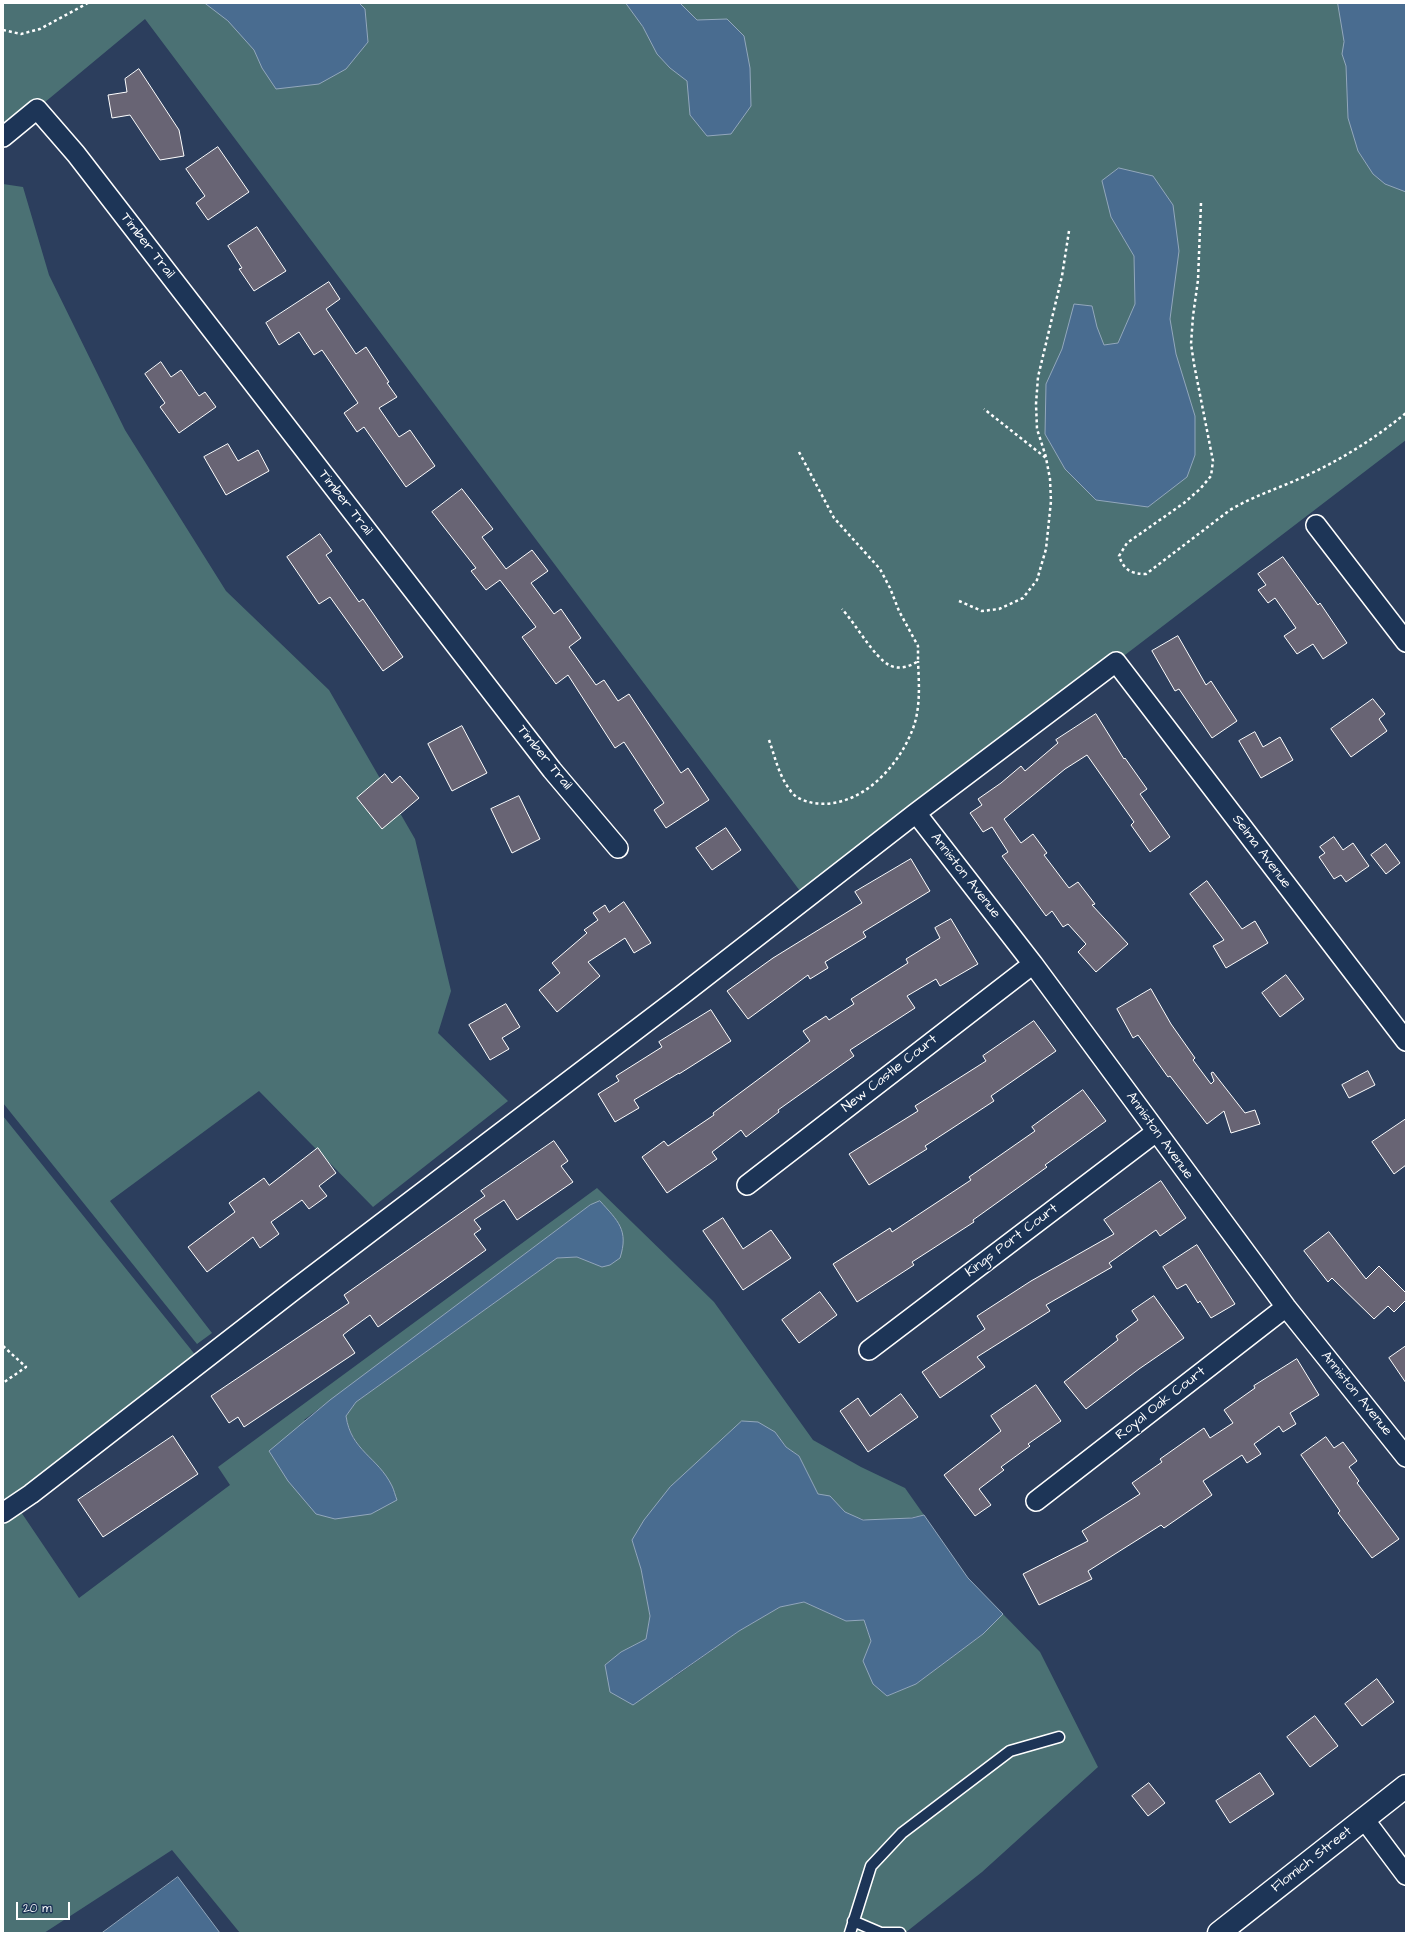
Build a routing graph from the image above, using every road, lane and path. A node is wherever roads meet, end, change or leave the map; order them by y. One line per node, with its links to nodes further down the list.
1 (88, 3): 2 (path)
2 (3, 30)
3 (3, 137): 17 (street, Timber Trail)
4 (1201, 203): 7 (path)
5 (1070, 230): 9 (path)
6 (984, 409): 9 (path)
7 (1406, 413)
8 (799, 452): 14 (path)
9 (1046, 458): 11 (path)
10 (1316, 525): 13 (street)
11 (959, 602)
12 (842, 609): 14 (path)
13 (1406, 642)
14 (918, 661): 15 (path)
15 (769, 740)
16 (916, 812): 18 (street, Anniston Avenue); 19 (street, Selma Avenue); 28 (street)
17 (618, 848)
18 (1033, 964): 20 (street, Anniston Avenue); 21 (street, New Castle Court)
19 (1406, 1041)
20 (1156, 1132): 22 (street, Anniston Avenue); 24 (street, Kings Port Court)
21 (747, 1185)
22 (1286, 1307): 26 (street, Anniston Avenue); 27 (street, Royal Oak Court)
23 (3, 1346): 25 (path)
24 (869, 1350)
25 (3, 1384)
26 (1406, 1456)
27 (1036, 1501)
28 (3, 1513)
29 (1059, 1737): 33 (lane)
30 (1406, 1786): 31 (street, Flomich Street)
31 (1364, 1819): 32 (street); 37 (street, Flomich Street)
32 (1406, 1875)
33 (853, 1921): 34 (lane); 35 (lane)
34 (850, 1933)
35 (881, 1933): 36 (lane)
36 (900, 1933)
37 (1219, 1933)

